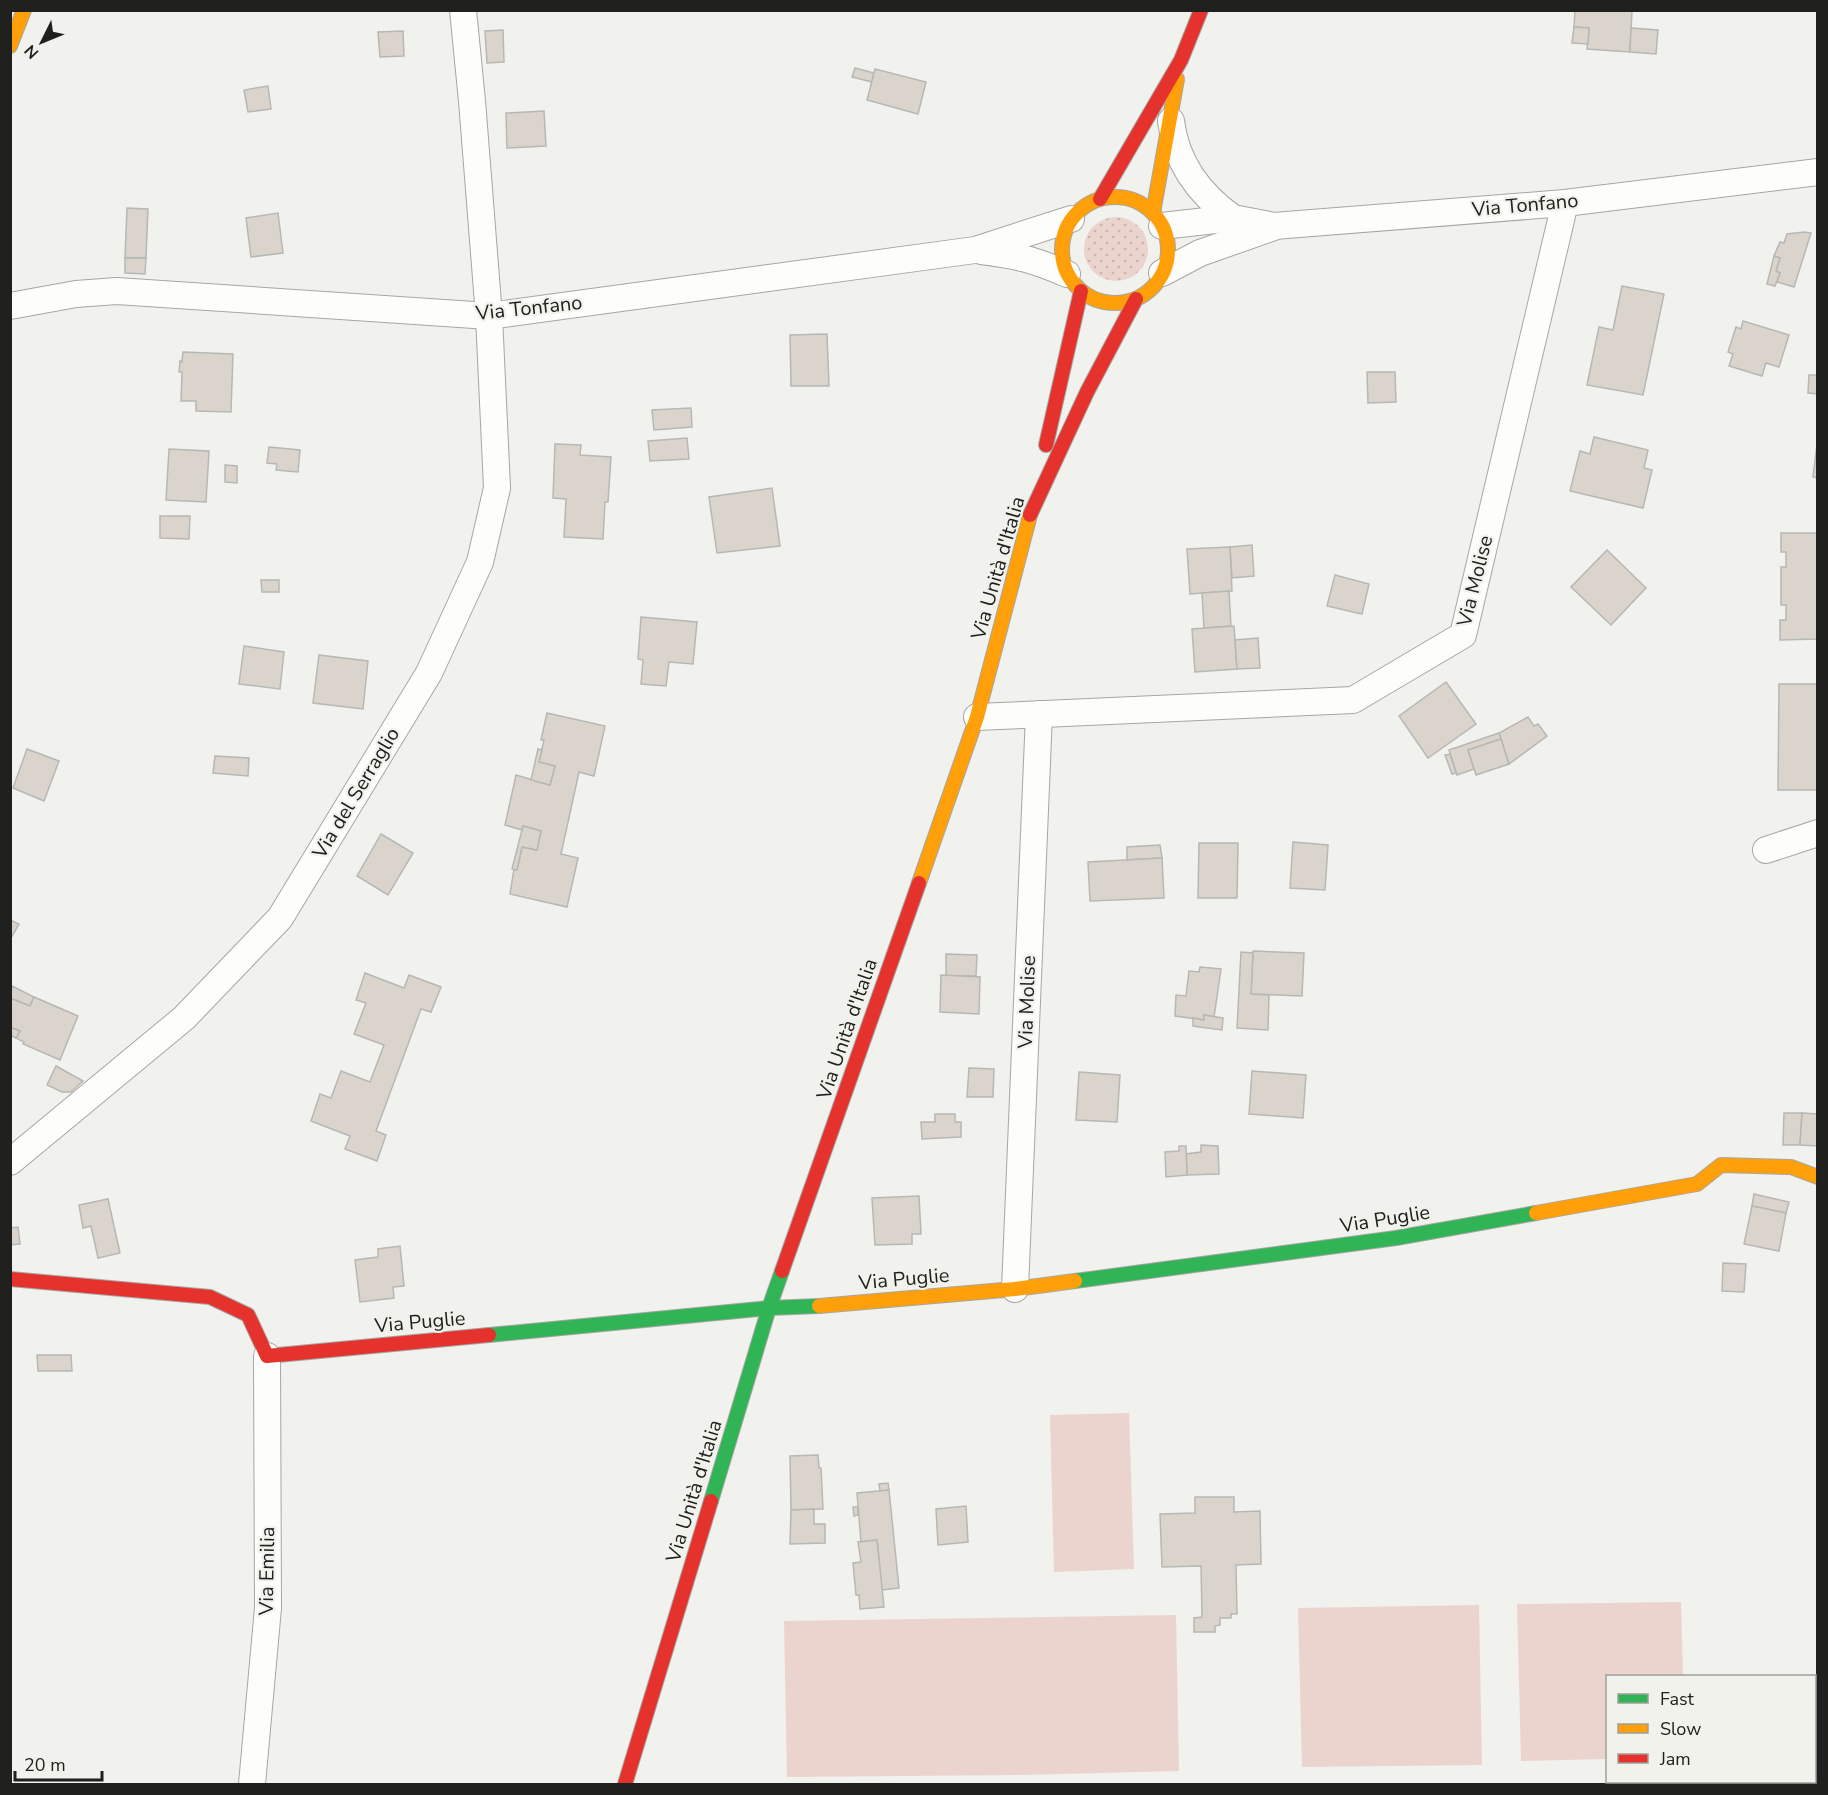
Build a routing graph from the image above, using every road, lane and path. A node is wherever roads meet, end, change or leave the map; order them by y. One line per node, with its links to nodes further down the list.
1 (24, 10): 4 (main road)
2 (463, 10): 19 (street, Via del Serraglio)
3 (1201, 10): 5 (main road)
4 (10, 46)
5 (1181, 60): 6 (main road); 8 (main road)
6 (1171, 119): 10 (street, Via Tonfano); 12 (main road)
7 (1818, 172): 9 (street, Via Tonfano)
8 (1100, 199): 11 (main road); 12 (main road)
9 (1564, 202): 13 (street, Via Tonfano); 21 (street, Via Molise)
10 (1233, 218): 12 (street, Via Tonfano); 13 (street, Via Tonfano)
11 (1071, 219): 14 (street); 16 (main road)
12 (1157, 220): 15 (main road)
13 (1274, 226): 15 (street)
14 (975, 250): 16 (street); 19 (street, Via Tonfano)
15 (1162, 273): 17 (main road)
16 (1074, 282): 17 (main road); 20 (main road)
17 (1136, 298): 20 (main road, Via Unità d'Italia)
18 (10, 306): 19 (street, Via Tonfano)
19 (489, 316): 25 (street, Via del Serraglio)
20 (1029, 517): 22 (main road, Via Unità d'Italia)
21 (1039, 714): 22 (street, Via Molise); 28 (street, Via Molise)
22 (977, 717): 29 (main road, Via Unità d'Italia)
23 (1818, 833): 24 (street)
24 (1766, 850)
25 (10, 1162)
26 (1818, 1177): 28 (main road, Via Puglie)
27 (10, 1279): 30 (main road)
28 (1015, 1289): 29 (main road, Via Puglie)
29 (770, 1308): 30 (main road, Via Puglie); 32 (main road, Via Unità d'Italia)
30 (267, 1356): 31 (street, Via Emilia)
31 (252, 1785)
32 (625, 1785)

